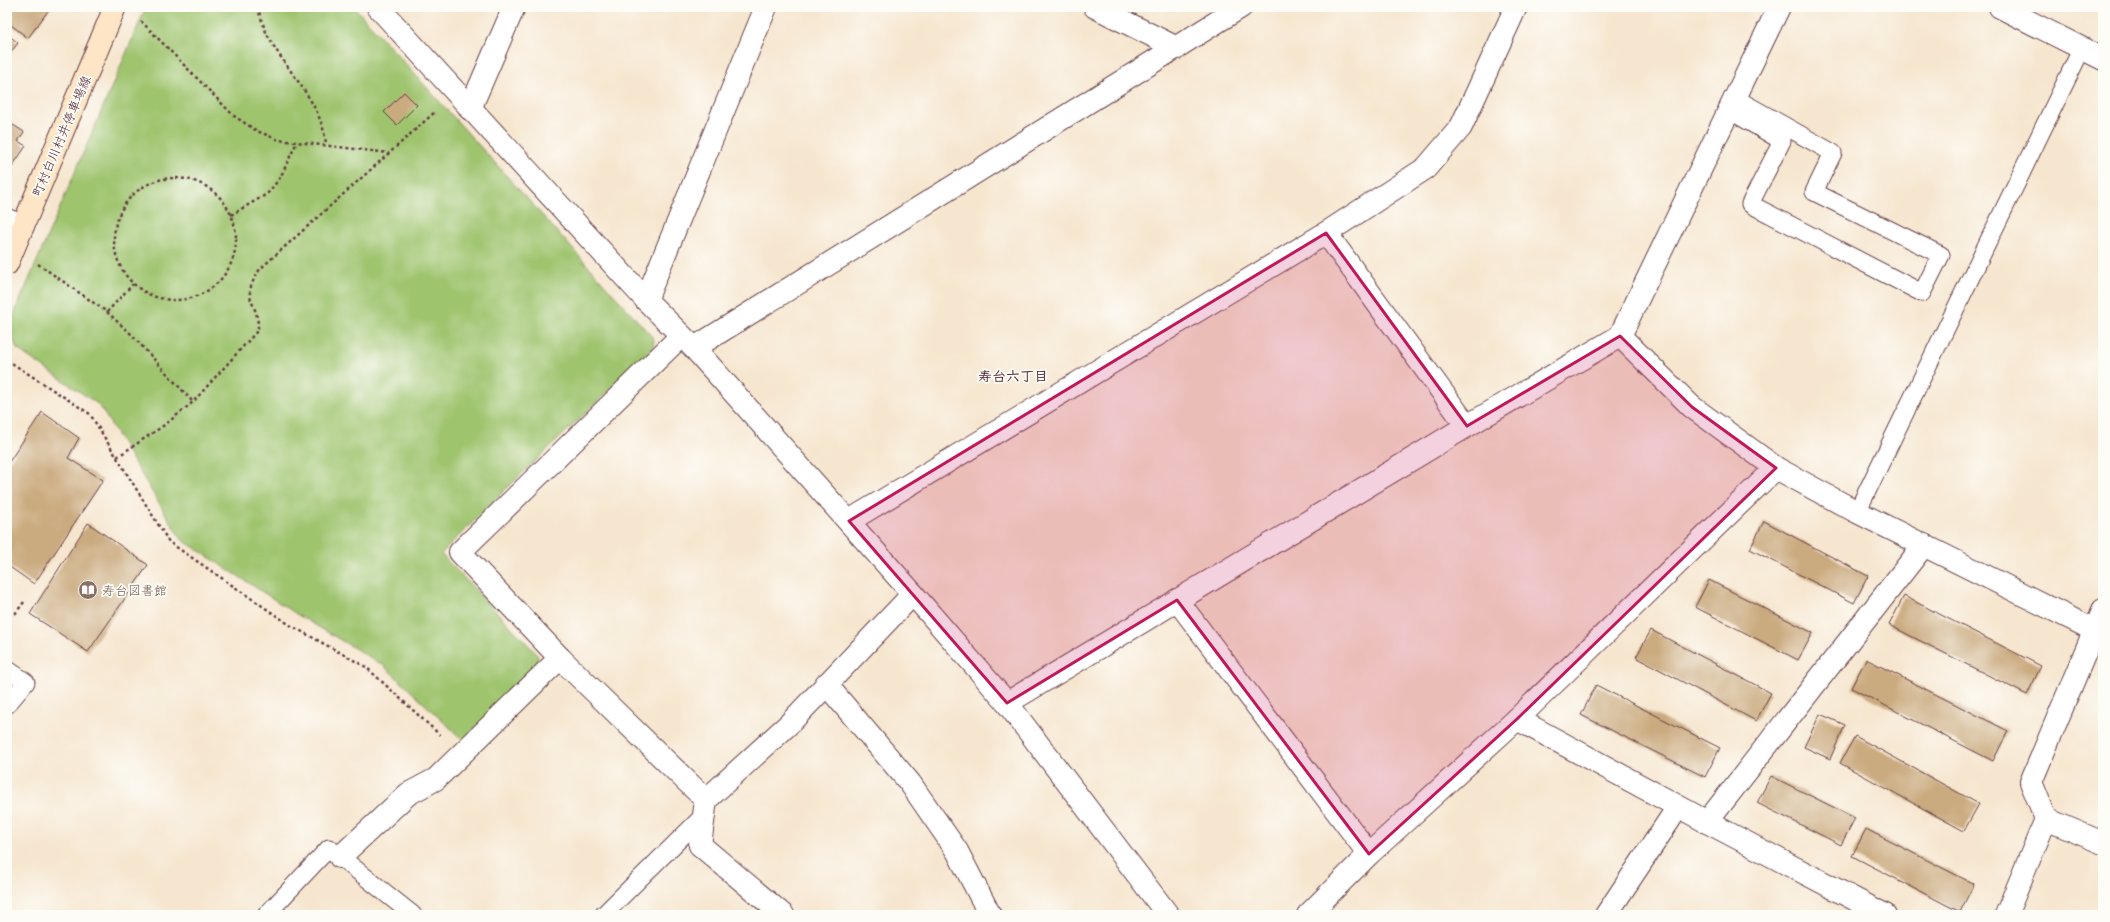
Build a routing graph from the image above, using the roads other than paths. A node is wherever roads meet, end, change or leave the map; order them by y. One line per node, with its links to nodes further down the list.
1 (115, 7): 15 (main road, 町村白川村井停車場線)
2 (378, 7): 14 (street)
3 (514, 7): 14 (street)
4 (766, 7): 18 (street)
5 (1095, 7): 10 (street)
6 (1241, 7): 10 (street)
7 (1516, 7): 16 (street)
8 (1779, 7): 13 (street)
9 (2000, 7): 11 (street)
10 (1177, 48): 20 (street)
11 (2082, 48): 12 (street); 23 (lane)
12 (2103, 59)
13 (1732, 104): 13 (lane); 19 (street)
14 (470, 109): 18 (street)
15 (15, 223): 17 (main road, 町村白川村井停車場線)
16 (1326, 234): 21 (street); 24 (street)
17 (7, 264)
18 (646, 300): 20 (street)
19 (1620, 336): 21 (street); 22 (street)
20 (687, 342): 24 (street); 30 (street)
21 (1467, 426): 27 (street)
22 (1776, 468): 23 (street); 35 (street)
23 (1858, 512): 25 (street)
24 (849, 521): 26 (street)
25 (1924, 545): 29 (street); 39 (street)
26 (913, 594): 32 (street); 33 (street)
27 (1177, 600): 33 (street); 41 (street)
28 (2103, 610): 29 (street)
29 (2094, 630): 38 (street)
30 (560, 658): 37 (street); 42 (street)
31 (7, 669): 34 (lane)
32 (826, 684): 37 (street); 48 (street)
33 (1007, 703): 49 (street)
34 (7, 704)
35 (1517, 719): 36 (street); 41 (street)
36 (1678, 807): 39 (street); 51 (street)
37 (705, 808): 46 (lane); 47 (street)
38 (2046, 819): 40 (street); 52 (street)
39 (1707, 822): 43 (street)
40 (2103, 843)
41 (1369, 854): 50 (street)
42 (340, 857): 44 (lane); 45 (lane)
43 (1872, 912)
44 (266, 915)
45 (413, 915)
46 (603, 915)
47 (783, 915)
48 (990, 915)
49 (1168, 915)
50 (1308, 915)
51 (1606, 915)
52 (2006, 915)

